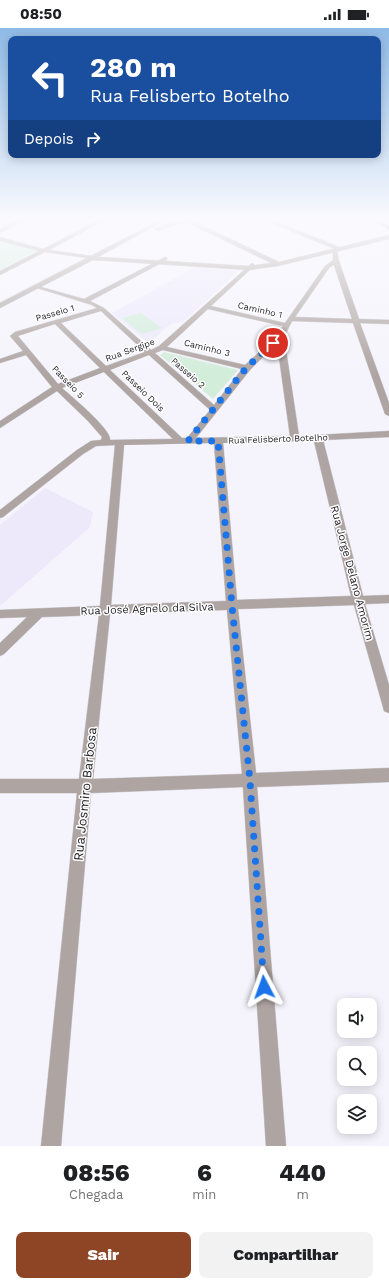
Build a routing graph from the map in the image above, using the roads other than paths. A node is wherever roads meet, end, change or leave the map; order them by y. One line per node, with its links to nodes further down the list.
1 (65, 271): 6 (street)
2 (140, 271): 7 (street)
3 (245, 271): 9 (street, Rua Sergipe)
4 (324, 271): 13 (street)
5 (339, 271): 11 (street)
6 (36, 286): 7 (street, Passeio 2); 8 (street)
7 (84, 301): 10 (street, Passeio 2)
8 (0, 306)
9 (206, 307): 13 (street, Caminho 1); 17 (street, Rua Sergipe)
10 (102, 309): 12 (street, Passeio 1); 19 (street, Passeio 2)
11 (356, 321): 13 (street, Caminho 1); 14 (street, Caminho 1); 25 (street)
12 (56, 322): 15 (street, Passeio 1); 21 (street, Passeio Dois)
13 (288, 322): 16 (street)
14 (389, 322)
15 (15, 335): 18 (street, Passeio 5)
16 (280, 337): 22 (street); 28 (street)
17 (162, 348): 19 (street, Rua Sergipe); 22 (street, Caminho 3)
18 (27, 352): 20 (street); 23 (street, Passeio 5)
19 (149, 352): 21 (street, Rua Sergipe); 24 (street, Passeio 2)
20 (0, 361)
21 (105, 368): 23 (street, Rua Sergipe); 32 (street, Passeio Dois)
22 (246, 368): 24 (street)
23 (57, 387): 26 (street, Rua Sergipe); 31 (street, Passeio 5)
24 (214, 408): 32 (street)
25 (389, 414)
26 (0, 425)
27 (389, 434): 29 (street, Rua Felisberto Botelho)
28 (295, 438): 29 (street, Rua Felisberto Botelho); 30 (street, Rua Felisberto Botelho)
29 (318, 438): 36 (street, Rua Jorge Delano Amorim)
30 (218, 441): 32 (street, Rua Felisberto Botelho); 37 (street)
31 (105, 442): 33 (street, Rua Felisberto Botelho); 34 (street, Rua Felisberto Botelho)
32 (185, 442): 33 (street, Rua Felisberto Botelho)
33 (120, 443): 38 (street, Rua Josmiro Barbosa)
34 (0, 515)
35 (389, 599): 36 (street, Rua José Agnelo da Silva)
36 (358, 600): 37 (street, Rua José Agnelo da Silva); 42 (street, Rua Jorge Delano Amorim)
37 (232, 606): 38 (street, Rua José Agnelo da Silva); 44 (street)
38 (105, 611): 39 (street, Rua José Agnelo da Silva); 46 (street, Rua Josmiro Barbosa)
39 (40, 612): 40 (street, Rua José Agnelo da Silva); 41 (street)
40 (0, 614)
41 (0, 651)
42 (389, 707)
43 (389, 775): 44 (street)
44 (250, 781): 46 (street); 48 (street)
45 (0, 786): 46 (street)
46 (85, 786): 47 (street, Rua Josmiro Barbosa)
47 (51, 1146)
48 (276, 1146)

